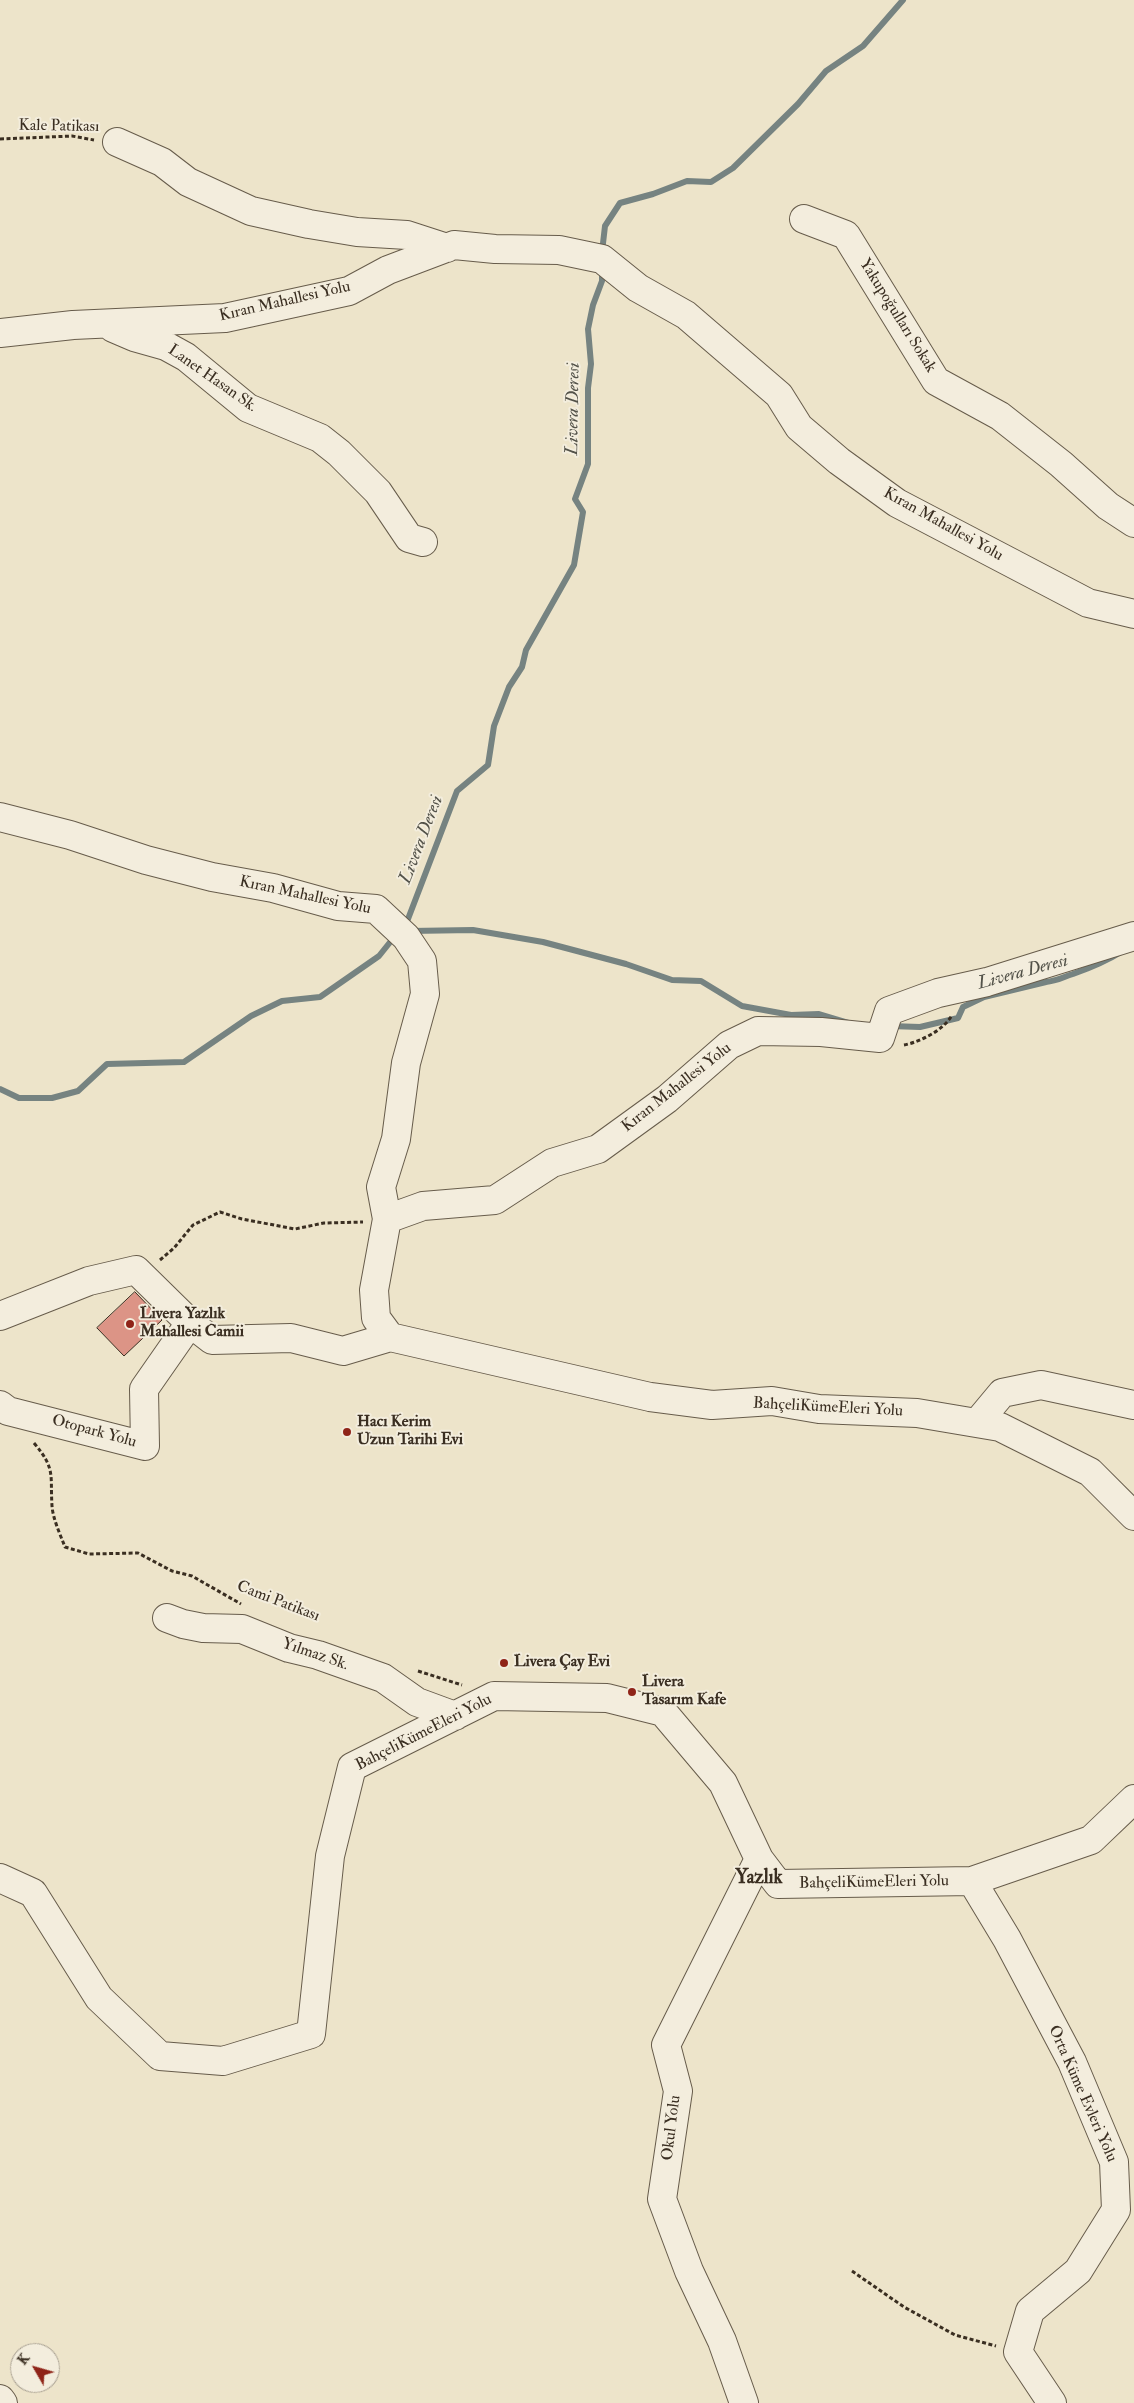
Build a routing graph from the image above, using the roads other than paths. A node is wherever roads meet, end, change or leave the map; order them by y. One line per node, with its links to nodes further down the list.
1 (117, 142): 3 (street)
2 (804, 219): 6 (street, Yakupoğulları Sokak)
3 (447, 248): 4 (street, Kıran Mahallesi Yolu); 8 (street, Kıran Mahallesi Yolu)
4 (103, 324): 5 (street, Kıran Mahallesi Yolu); 7 (street, Lanet Hasan Sk.)
5 (0, 333)
6 (1134, 523)
7 (423, 542)
8 (1134, 614)
9 (0, 817): 11 (street, Kıran Mahallesi Yolu)
10 (1134, 936): 11 (street, Kıran Mahallesi Yolu)
11 (387, 1219): 14 (street, Kıran Mahallesi Yolu)
12 (0, 1316): 13 (street, BahçeliKümeEleri Yolu)
13 (190, 1323): 14 (street, BahçeliKümeEleri Yolu); 15 (street, Otopark Yolu)
14 (390, 1337): 17 (street, BahçeliKümeEleri Yolu)
15 (0, 1405)
16 (1134, 1405): 17 (street)
17 (977, 1423): 18 (street, BahçeliKümeEleri Yolu)
18 (1134, 1516)
19 (167, 1618): 20 (street, Yılmaz Sk.)
20 (455, 1716): 22 (street, BahçeliKümeEleri Yolu); 23 (street, BahçeliKümeEleri Yolu)
21 (1134, 1799): 24 (street, BahçeliKümeEleri Yolu)
22 (759, 1860): 24 (street, BahçeliKümeEleri Yolu); 28 (street, Okul Yolu)
23 (0, 1878)
24 (972, 1881): 25 (street, Orta Küme Evleri Yolu)
25 (1124, 2175): 29 (street, Orta Küme Evleri Yolu)
26 (0, 2399): 27 (street)
27 (3, 2403)
28 (744, 2403)
29 (1052, 2403)

